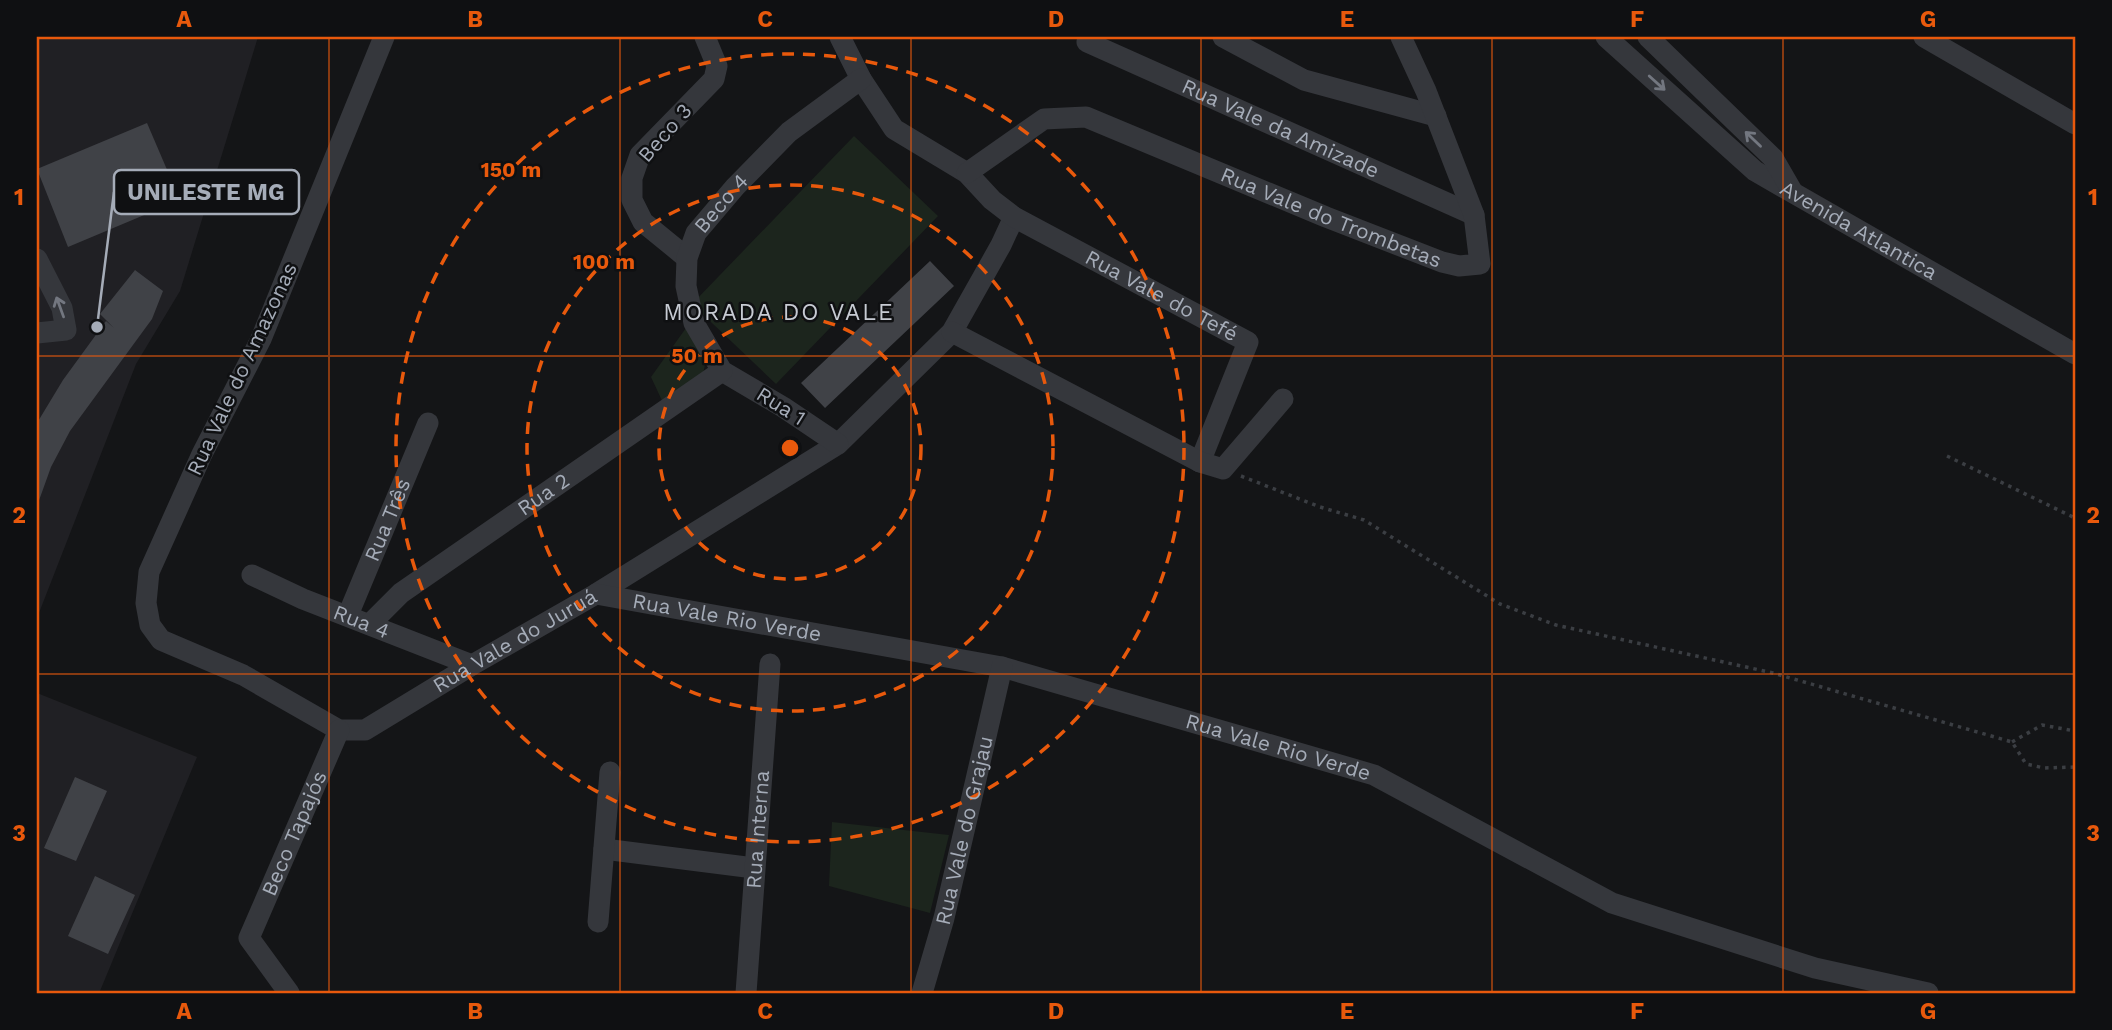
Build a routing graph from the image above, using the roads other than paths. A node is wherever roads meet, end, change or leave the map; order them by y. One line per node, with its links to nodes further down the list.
1 (384, 37): 34 (street, Rua Vale do Amazonas)
2 (705, 37): 17 (street, Beco 3)
3 (840, 37): 10 (street, Rua Vale do Tefé)
4 (1223, 37): 11 (street)
5 (1401, 37): 11 (street, Rua Vale do Trombetas)
6 (1606, 37): 14 (street, one-way to 14)
7 (1648, 37): 14 (street, Avenida Atlantica, one-way to 7)
8 (1924, 37): 12 (street)
9 (1087, 42): 15 (street, Rua Vale da Amizade)
10 (861, 79): 13 (street, Rua Vale do Tefé); 17 (street, Beco 4)
11 (1436, 116): 15 (street, Rua Vale do Trombetas)
12 (2075, 124)
13 (967, 173): 15 (street, Rua Vale do Trombetas); 16 (street, Rua Vale do Tefé)
14 (1793, 193): 21 (street, Avenida Atlantica)
15 (1474, 215)
16 (1014, 217): 19 (street, Rua Vale do Juruá); 26 (street, Rua Vale do Tefé)
17 (687, 258): 22 (street, Beco 4)
18 (37, 259): 20 (street, one-way to 18)
19 (952, 332): 25 (street, Rua Vale do Juruá); 26 (street)
20 (37, 333)
21 (2075, 354)
22 (722, 371): 25 (street, Rua 1); 30 (street, Rua 2)
23 (1283, 399): 26 (street)
24 (428, 423): 29 (street, Rua Três)
25 (838, 444): 28 (street, Rua Vale do Juruá)
26 (1200, 462)
27 (252, 575): 29 (street, Rua 4)
28 (596, 594): 32 (street, Rua Vale do Juruá); 33 (street, Rua Vale Rio Verde)
29 (348, 615): 30 (street, Rua 4)
30 (370, 624): 32 (street, Rua 4)
31 (770, 664): 37 (street, Rua Interna)
32 (472, 665): 34 (street, Rua Vale do Juruá)
33 (1002, 667): 41 (street, Rua Vale do Grajau); 42 (street, Rua Vale Rio Verde)
34 (339, 730): 39 (street, Beco Tapajós)
35 (610, 772): 36 (street)
36 (604, 849): 37 (street); 38 (street)
37 (754, 868): 40 (street, Rua Interna)
38 (598, 922)
39 (289, 993)
40 (746, 993)
41 (922, 993)
42 (1928, 993)

